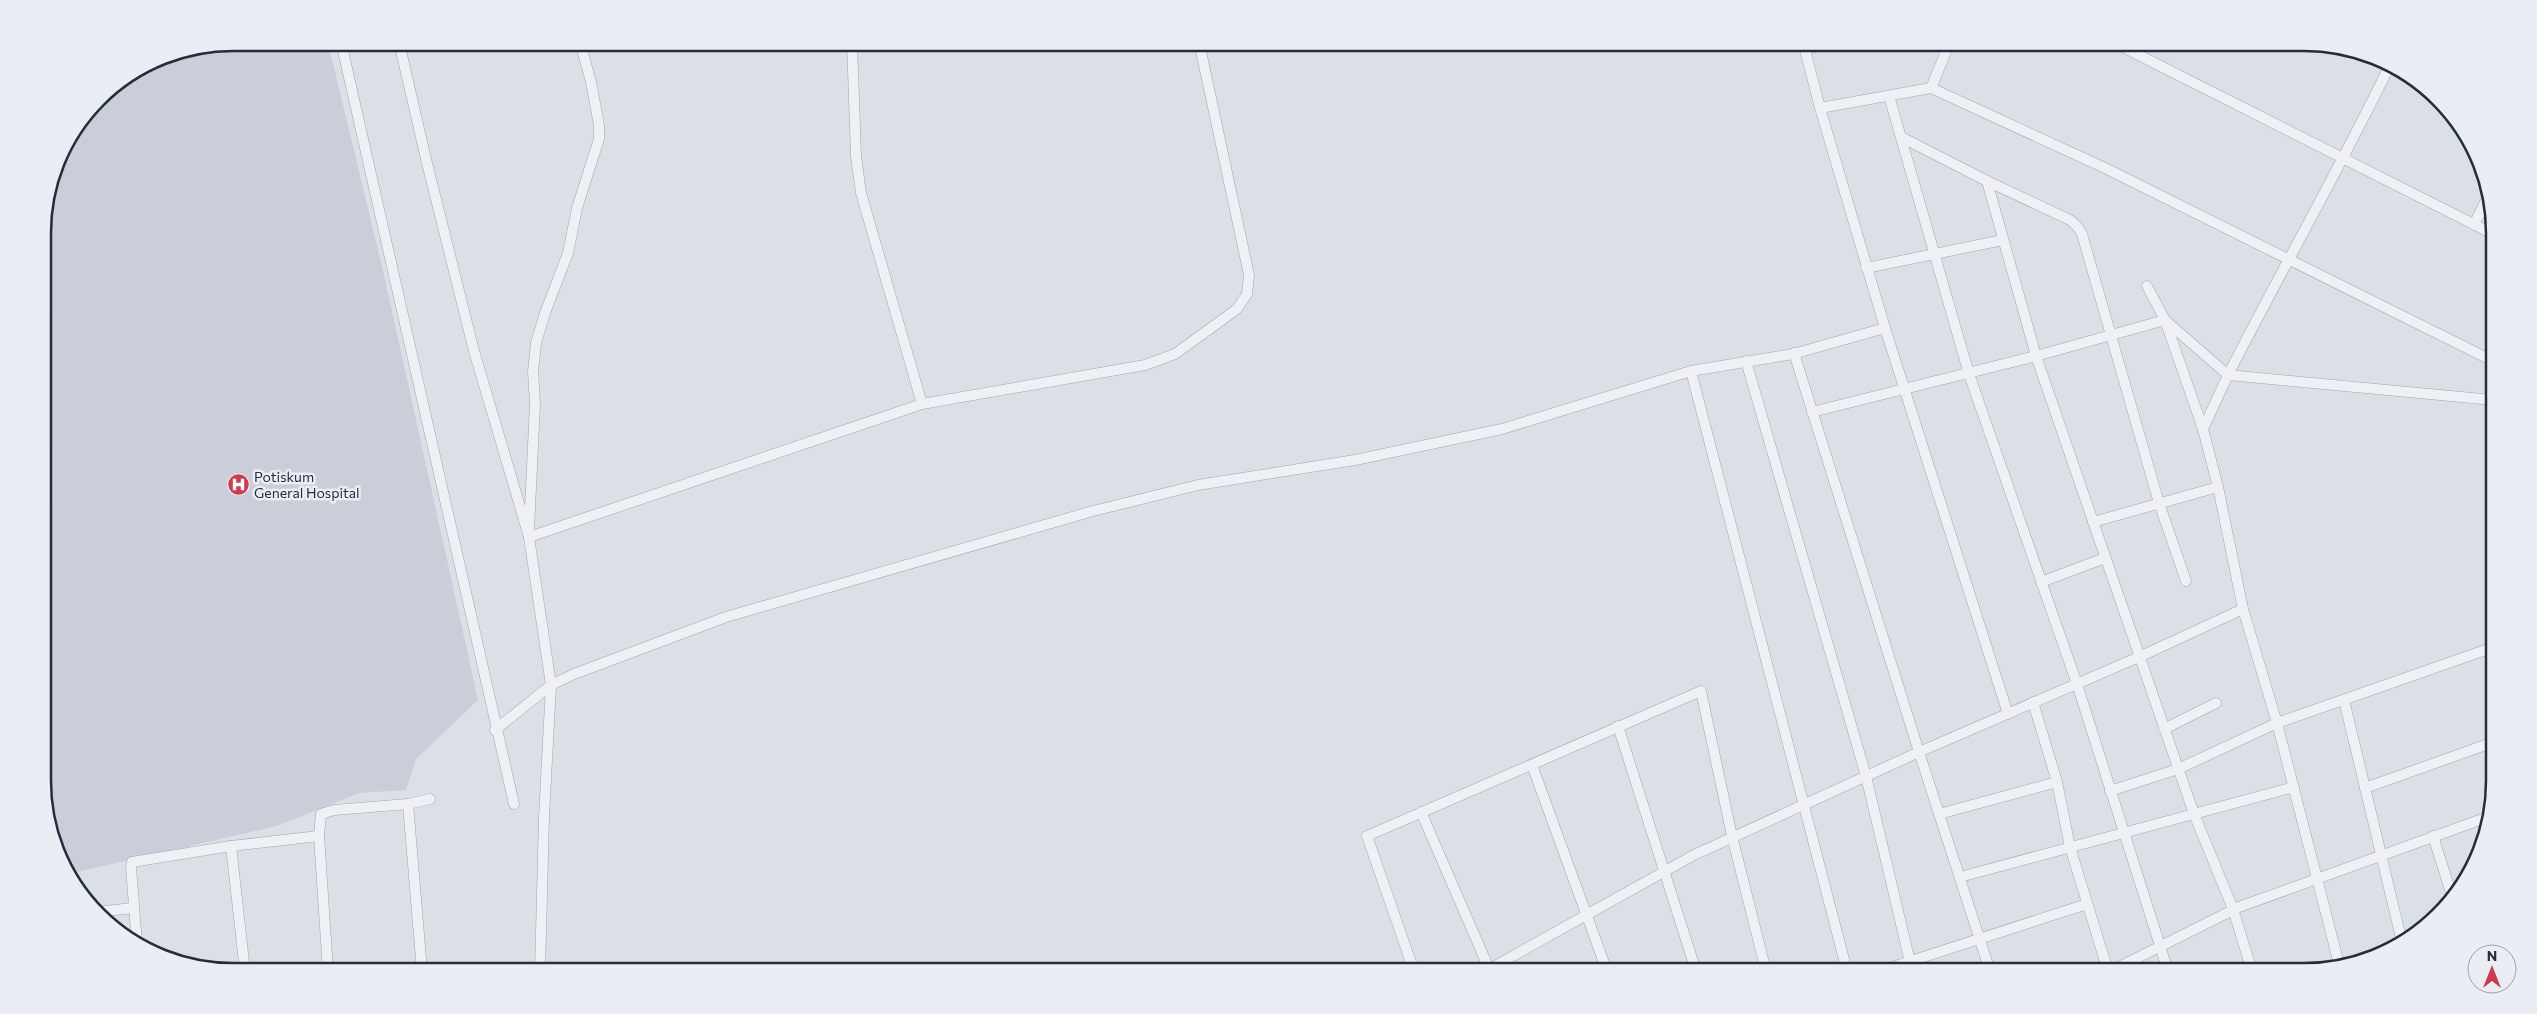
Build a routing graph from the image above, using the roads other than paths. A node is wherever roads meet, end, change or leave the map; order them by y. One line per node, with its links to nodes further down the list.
1 (343, 51): 58 (street)
2 (401, 51): 42 (street)
3 (582, 51): 42 (street)
4 (852, 51): 36 (street)
5 (1201, 51): 36 (street)
6 (1805, 51): 12 (street)
7 (1946, 51): 10 (street)
8 (2131, 51): 14 (street)
9 (2387, 72): 14 (street)
10 (1931, 88): 11 (street); 21 (street)
11 (1890, 96): 12 (street); 13 (street)
12 (1820, 108): 22 (street)
13 (1901, 137): 15 (street); 20 (street)
14 (2344, 159): 17 (street); 21 (street)
15 (1987, 181): 19 (street); 26 (street)
16 (2483, 206): 17 (street)
17 (2474, 225): 18 (street)
18 (2486, 231)
19 (2003, 240): 20 (street); 28 (street)
20 (1934, 254): 22 (street); 32 (street)
21 (2287, 260): 29 (street); 33 (street)
22 (1866, 268): 25 (street)
23 (2147, 286): 24 (street)
24 (2165, 320): 26 (street); 33 (street); 38 (street)
25 (1885, 328): 27 (street); 34 (street)
26 (2109, 335): 28 (street); 40 (street)
27 (1794, 354): 30 (street); 37 (street)
28 (2036, 356): 32 (street); 41 (street)
29 (2486, 358)
30 (1746, 361): 31 (street); 63 (street)
31 (1691, 372): 50 (street); 71 (street)
32 (1969, 374): 34 (street); 45 (street)
33 (2228, 375): 35 (street); 38 (street)
34 (1905, 390): 37 (street); 54 (street)
35 (2486, 399)
36 (922, 404): 42 (street)
37 (1812, 412): 60 (street)
38 (2203, 429): 39 (street)
39 (2218, 487): 40 (street); 46 (street)
40 (2158, 503): 41 (street); 44 (street)
41 (2093, 522): 43 (street)
42 (529, 537): 50 (street)
43 (2105, 558): 45 (street); 48 (street)
44 (2186, 581)
45 (2041, 582): 49 (street)
46 (2243, 609): 48 (street); 55 (street)
47 (2486, 650): 51 (street)
48 (2139, 657): 49 (street); 57 (street)
49 (2076, 684): 52 (street); 67 (street)
50 (551, 685): 58 (street); 101 (street)
51 (2344, 700): 55 (street); 66 (street)
52 (2033, 702): 54 (street); 64 (street)
53 (2216, 703): 57 (street)
54 (2008, 714): 60 (street)
55 (2277, 723): 62 (street); 65 (street)
56 (1618, 726): 61 (street); 78 (street); 83 (street)
57 (2164, 729): 62 (street)
58 (496, 730): 70 (street)
59 (2486, 745): 66 (street)
60 (1919, 752): 63 (street); 73 (street)
61 (1532, 765): 72 (street); 91 (street)
62 (2178, 769): 67 (street); 74 (street)
63 (1866, 776): 71 (street); 97 (street)
64 (2057, 782): 73 (street); 81 (street)
65 (2294, 787): 74 (street); 85 (street)
66 (2365, 788): 82 (street)
67 (2110, 791): 76 (street)
68 (430, 799): 69 (street)
69 (408, 804): 77 (street); 100 (street)
70 (514, 804)
71 (1803, 805): 78 (street); 108 (street)
72 (1421, 812): 102 (street); 103 (street)
73 (1938, 814): 84 (street)
74 (2194, 814): 76 (street); 89 (street)
75 (2481, 819): 79 (street)
76 (2124, 833): 81 (street); 95 (street)
77 (319, 836): 80 (street); 99 (street)
78 (1732, 836): 83 (street); 107 (street)
79 (2433, 836): 82 (street); 86 (street)
80 (231, 846): 88 (street); 98 (street)
81 (2070, 847): 84 (street); 87 (street)
82 (2381, 855): 85 (street); 93 (street)
83 (1664, 873): 91 (street); 106 (street)
84 (1960, 877): 94 (street)
85 (2317, 878): 89 (street); 96 (street)
86 (2450, 889)
87 (2087, 904): 94 (street); 111 (street)
88 (134, 908): 90 (street); 92 (street)
89 (2233, 909): 95 (street); 114 (street)
90 (107, 911)
91 (1586, 915): 104 (street); 105 (street)
92 (136, 935)
93 (2400, 935)
94 (1980, 939): 97 (street); 110 (street)
95 (2161, 946): 112 (street); 113 (street)
96 (2334, 960)
97 (1910, 962): 109 (street)
98 (244, 963)
99 (327, 963)
100 (421, 963)
101 (540, 963)
102 (1411, 963)
103 (1485, 963)
104 (1502, 963)
105 (1604, 963)
106 (1693, 963)
107 (1764, 963)
108 (1844, 963)
109 (1907, 963)
110 (1988, 963)
111 (2106, 963)
112 (2126, 963)
113 (2166, 963)
114 (2250, 963)

